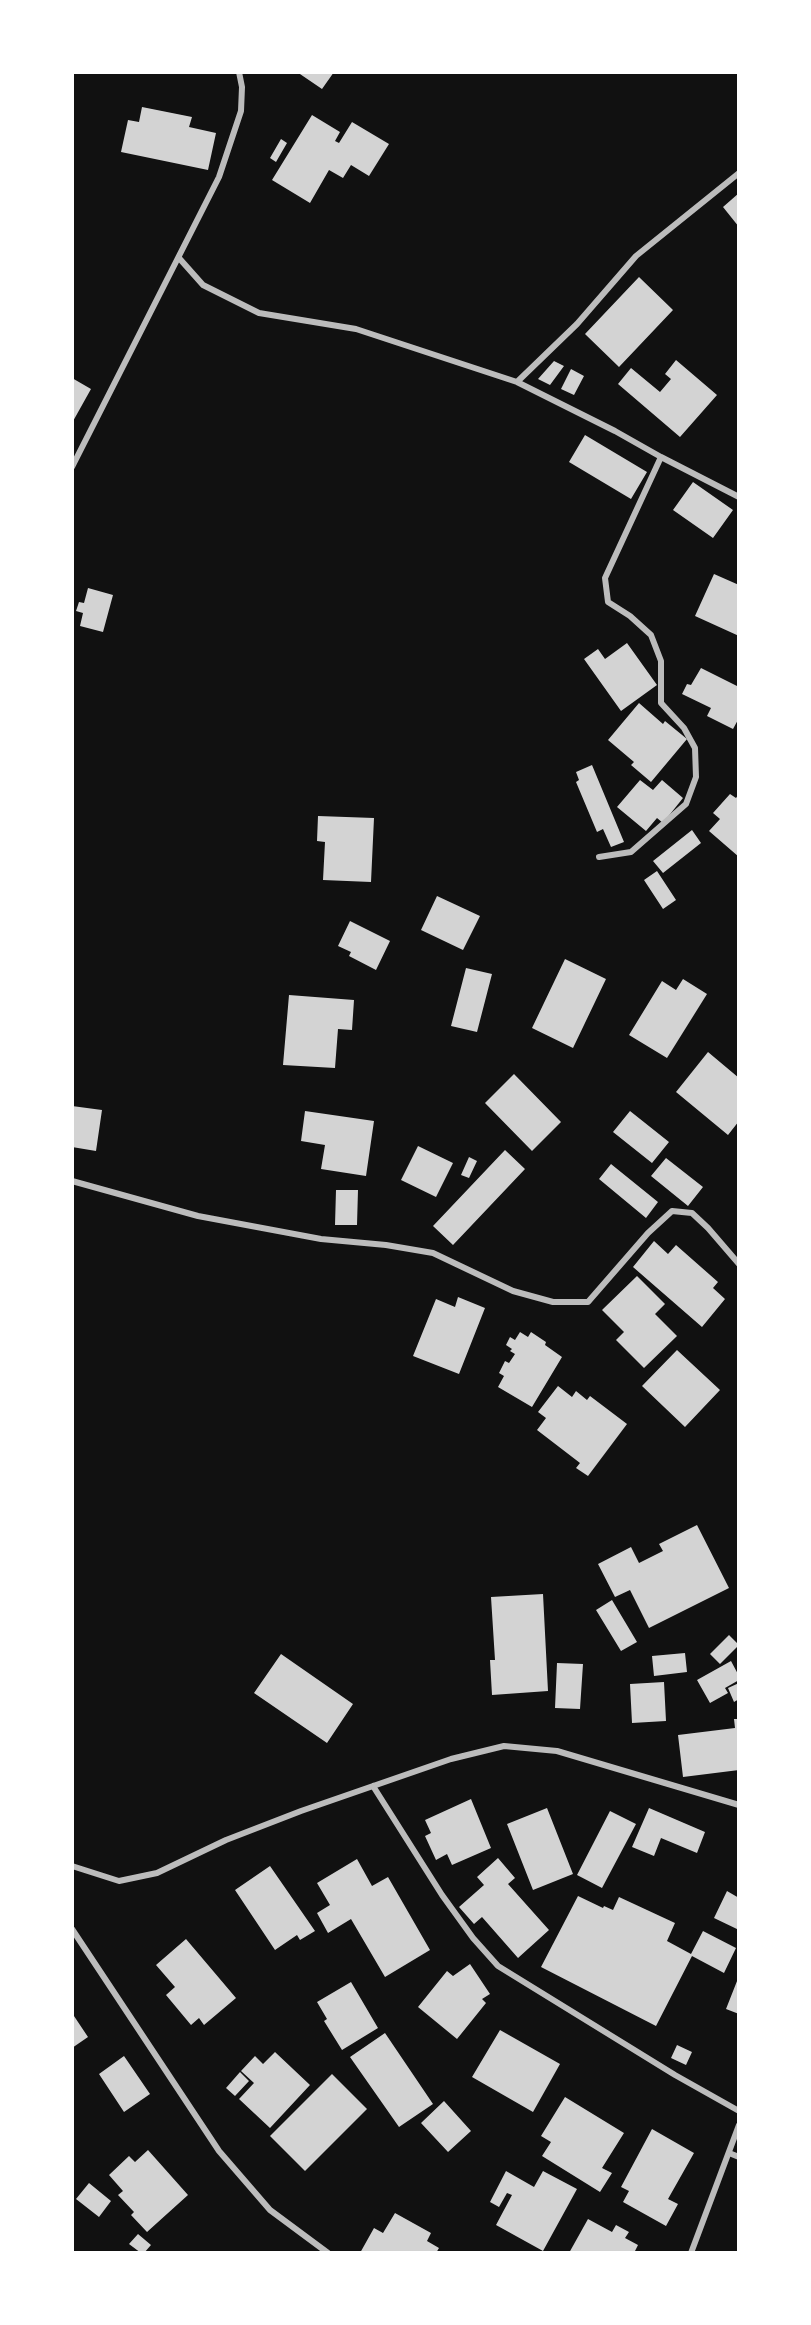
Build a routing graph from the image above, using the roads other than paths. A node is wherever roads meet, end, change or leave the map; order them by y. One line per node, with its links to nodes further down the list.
1 (238, 72): 3 (street)
2 (739, 174): 4 (street)
3 (179, 258): 4 (street); 6 (street)
4 (517, 382): 5 (street)
5 (661, 457): 7 (street); 8 (street)
6 (72, 467)
7 (739, 497)
8 (599, 857)
9 (72, 1181): 10 (street)
10 (739, 1264)
11 (373, 1786): 12 (street); 13 (street); 15 (street)
12 (739, 1805)
13 (72, 1866)
14 (72, 1929): 19 (street)
15 (739, 2111)
16 (739, 2125): 17 (street)
17 (729, 2153): 18 (street); 20 (street)
18 (739, 2157)
19 (328, 2253)
20 (691, 2253)

